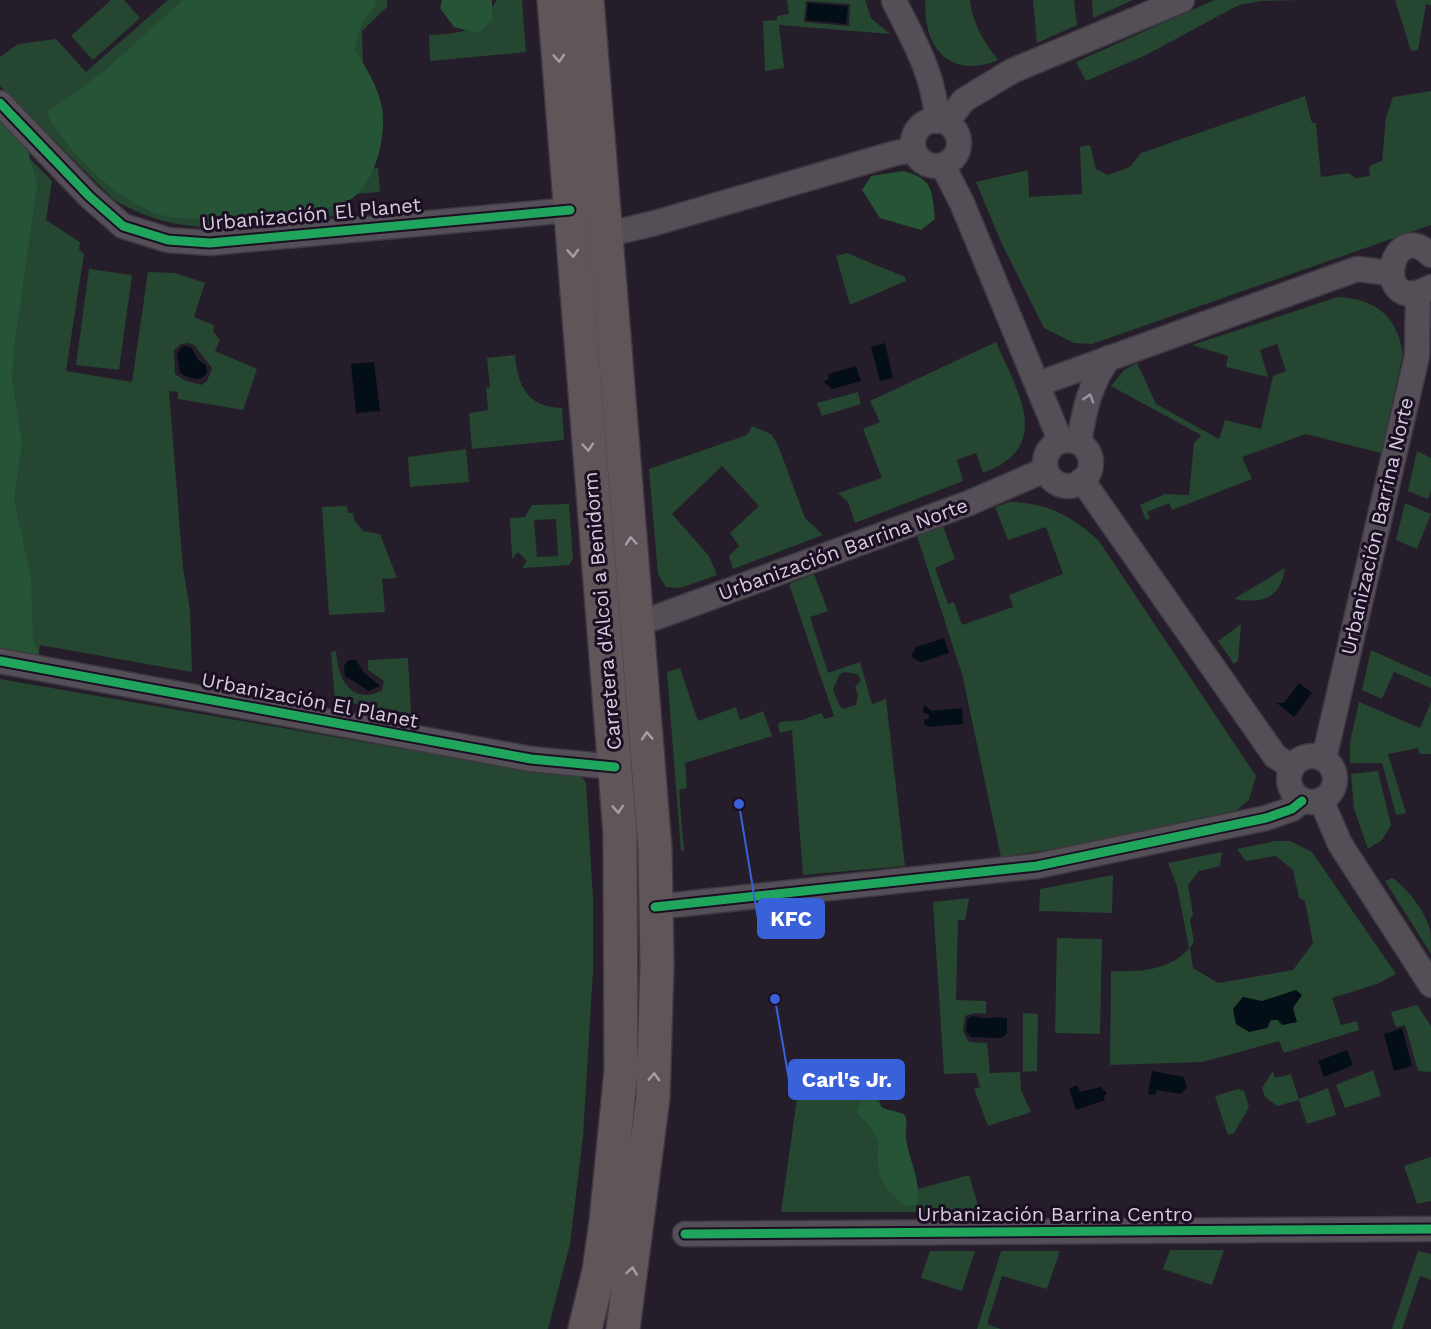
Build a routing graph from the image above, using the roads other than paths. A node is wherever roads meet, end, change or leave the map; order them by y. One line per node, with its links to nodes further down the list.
1 (554, 0): 9 (main road, Carretera d'Alcoi a Benidorm, one-way to 9)
2 (588, 0): 10 (main road, Carretera d'Alcoi a Benidorm)
3 (1182, 0): 6 (street)
4 (894, 1): 6 (street)
5 (0, 104): 9 (street, Urbanización El Planet)
6 (942, 121): 7 (street); 8 (street)
7 (913, 150): 8 (street); 10 (street)
8 (943, 165): 15 (street)
9 (570, 210): 22 (main road, Carretera d'Alcoi a Benidorm, one-way to 22)
10 (605, 234): 19 (main road, Carretera d'Alcoi a Benidorm, one-way to 10)
11 (1431, 255): 12 (street)
12 (1391, 273): 13 (street); 14 (street)
13 (1425, 290): 21 (street, Urbanización Barrina Norte)
14 (1109, 358): 15 (street); 16 (street, one-way to 14)
15 (1038, 384): 16 (street)
16 (1070, 441): 17 (street); 18 (street)
17 (1045, 470): 18 (street); 19 (street, Urbanización Barrina Norte)
18 (1082, 480): 23 (street)
19 (638, 624): 25 (main road, Carretera d'Alcoi a Benidorm, one-way to 19)
20 (0, 661): 22 (street, Urbanización El Planet)
21 (1322, 757): 23 (street); 24 (street)
22 (615, 767): 29 (main road, Carretera d'Alcoi a Benidorm, one-way to 29)
23 (1292, 768): 24 (street)
24 (1311, 800): 25 (street); 26 (street)
25 (655, 907): 30 (main road, Carretera d'Alcoi a Benidorm, one-way to 25)
26 (1431, 985)
27 (1429, 1231): 28 (street, Urbanización Barrina Centro)
28 (685, 1234)
29 (585, 1329)
30 (623, 1329)

